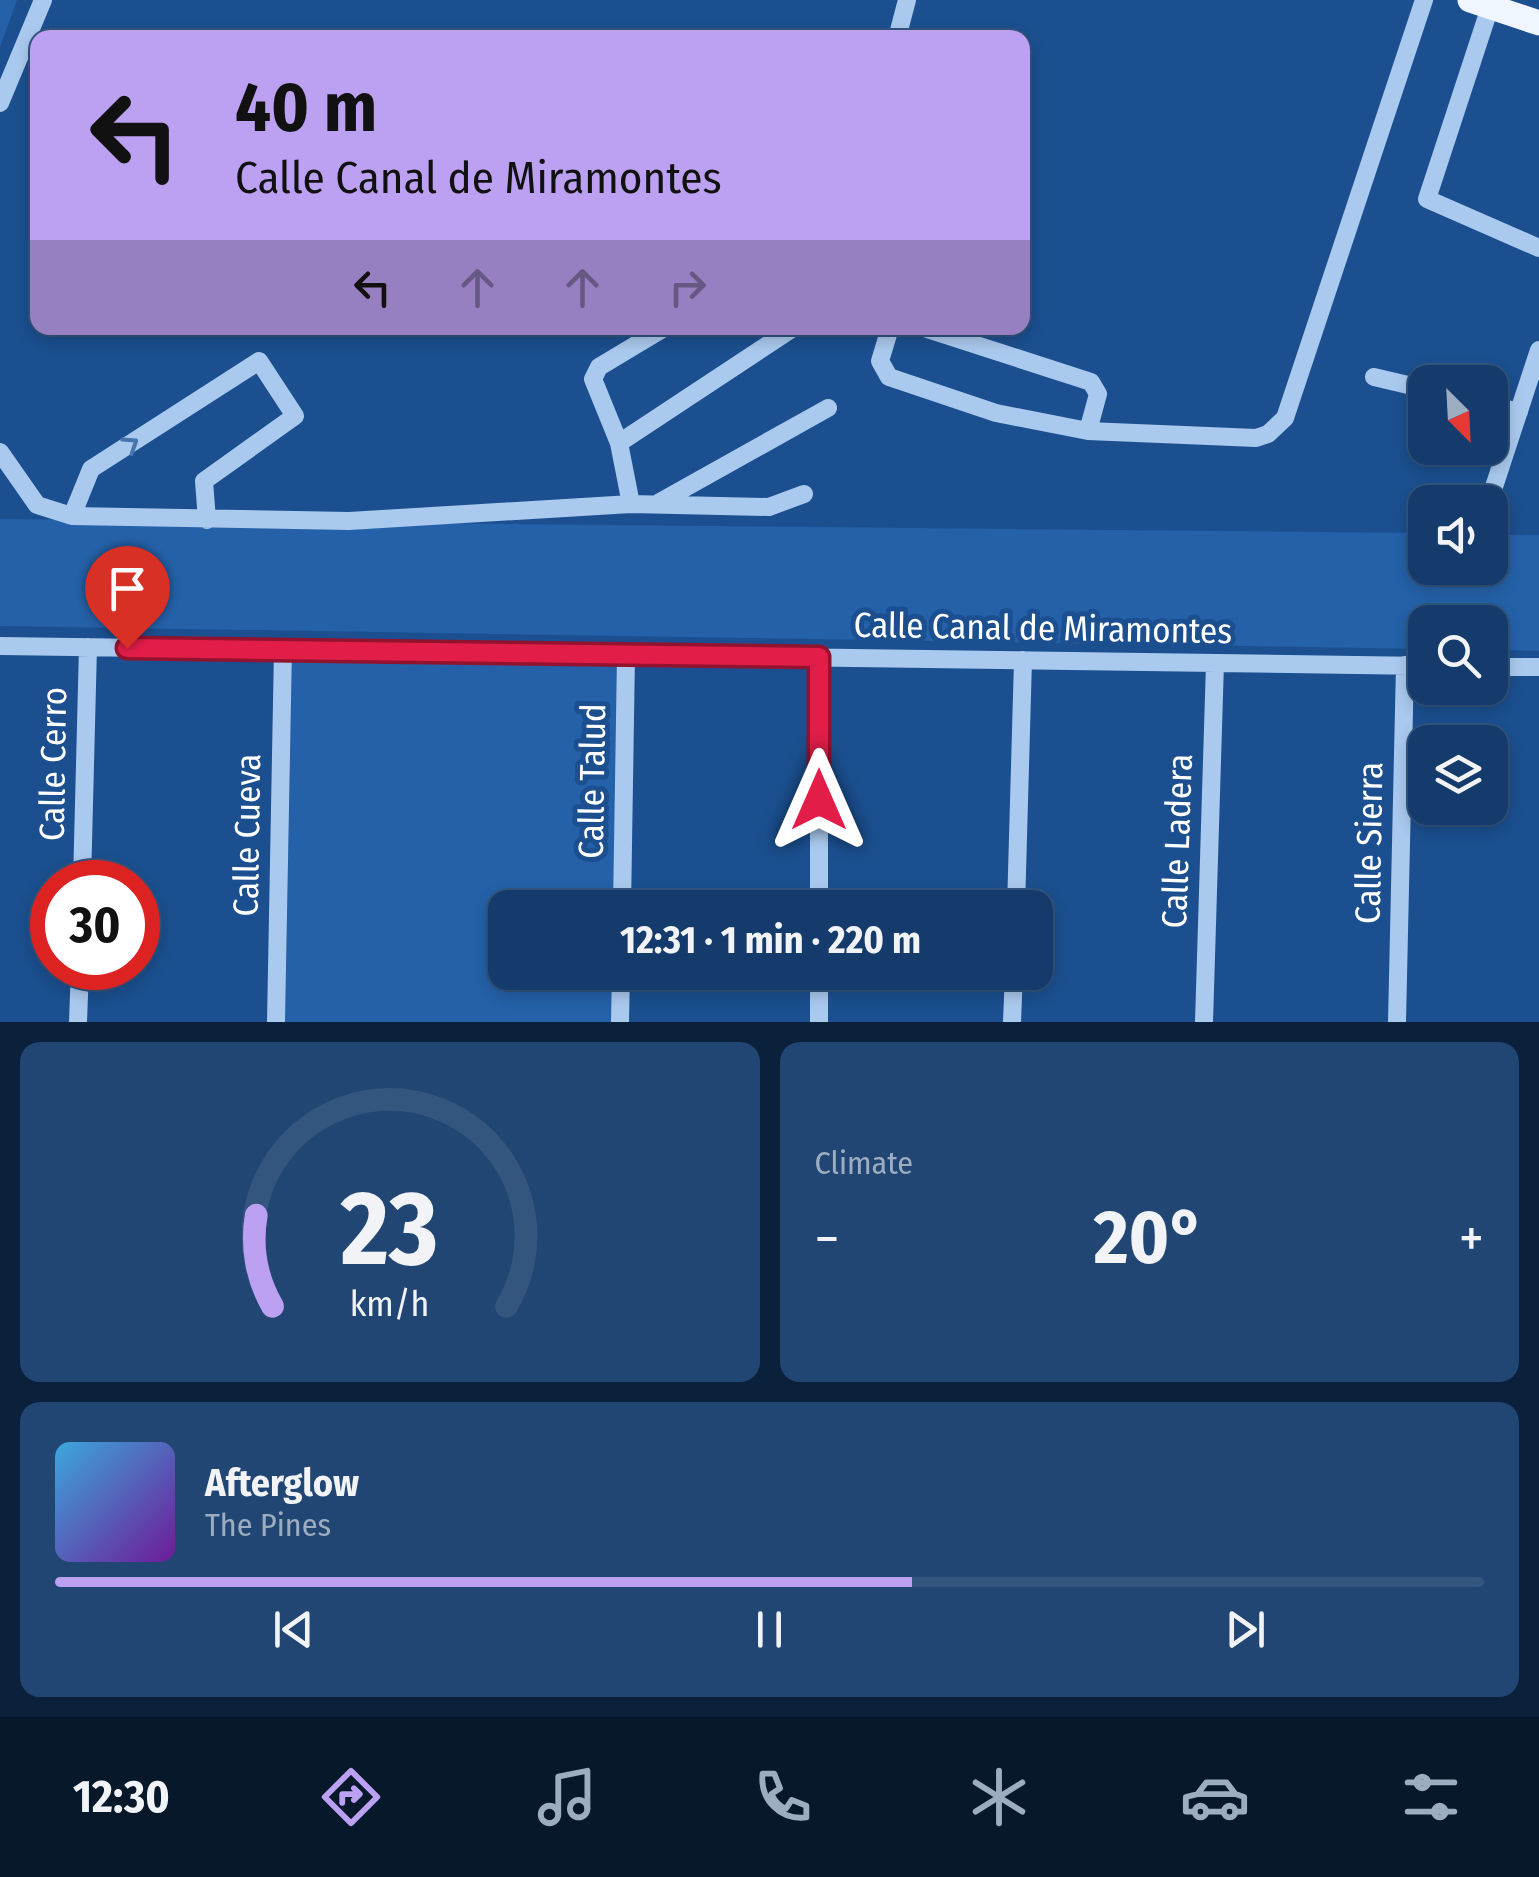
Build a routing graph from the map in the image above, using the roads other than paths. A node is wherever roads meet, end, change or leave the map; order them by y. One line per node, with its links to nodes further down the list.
1 (42, 0): 7 (street)
2 (907, 0): 6 (street)
3 (1424, 0): 19 (street)
4 (1480, 3): 5 (main road); 8 (street)
5 (1539, 22)
6 (899, 30)
7 (0, 102)
8 (1539, 248)
9 (653, 335): 20 (street)
10 (782, 335): 20 (street)
11 (888, 335): 19 (street)
12 (946, 335): 19 (street)
13 (1539, 350): 18 (street)
14 (1374, 377): 15 (street)
15 (1408, 385)
16 (828, 408): 25 (street)
17 (1508, 409): 18 (street)
18 (1519, 412): 22 (street)
19 (1088, 431)
20 (619, 443): 24 (street)
21 (0, 452): 26 (street)
22 (1495, 485)
23 (804, 494): 25 (street)
24 (631, 504): 25 (street); 27 (street)
25 (656, 504)
26 (72, 516): 27 (street); 27 (street, one-way to 27)
27 (207, 520)
28 (0, 646): 29 (street, Calle Canal de Miramontes)
29 (88, 647): 30 (street, Calle Canal de Miramontes); 38 (street, Calle Cerro)
30 (284, 650): 31 (street, Calle Canal de Miramontes); 47 (street, Calle Cueva)
31 (626, 656): 32 (street, Calle Canal de Miramontes); 39 (street, Calle Talud)
32 (819, 657): 33 (street, Calle Canal de Miramontes); 40 (street)
33 (1023, 660): 34 (street, Calle Canal de Miramontes); 41 (street)
34 (1215, 663): 35 (street, Calle Canal de Miramontes); 51 (street, Calle Ladera)
35 (1405, 666): 52 (street, Calle Sierra)
36 (1508, 666): 37 (street)
37 (1539, 667)
38 (83, 860)
39 (622, 890)
40 (819, 890)
41 (1017, 890)
42 (79, 990): 46 (street)
43 (621, 990): 48 (street)
44 (819, 990): 49 (street)
45 (1013, 990): 50 (street)
46 (78, 1022)
47 (276, 1022)
48 (620, 1022)
49 (819, 1022)
50 (1012, 1022)
51 (1204, 1022)
52 (1397, 1022)

